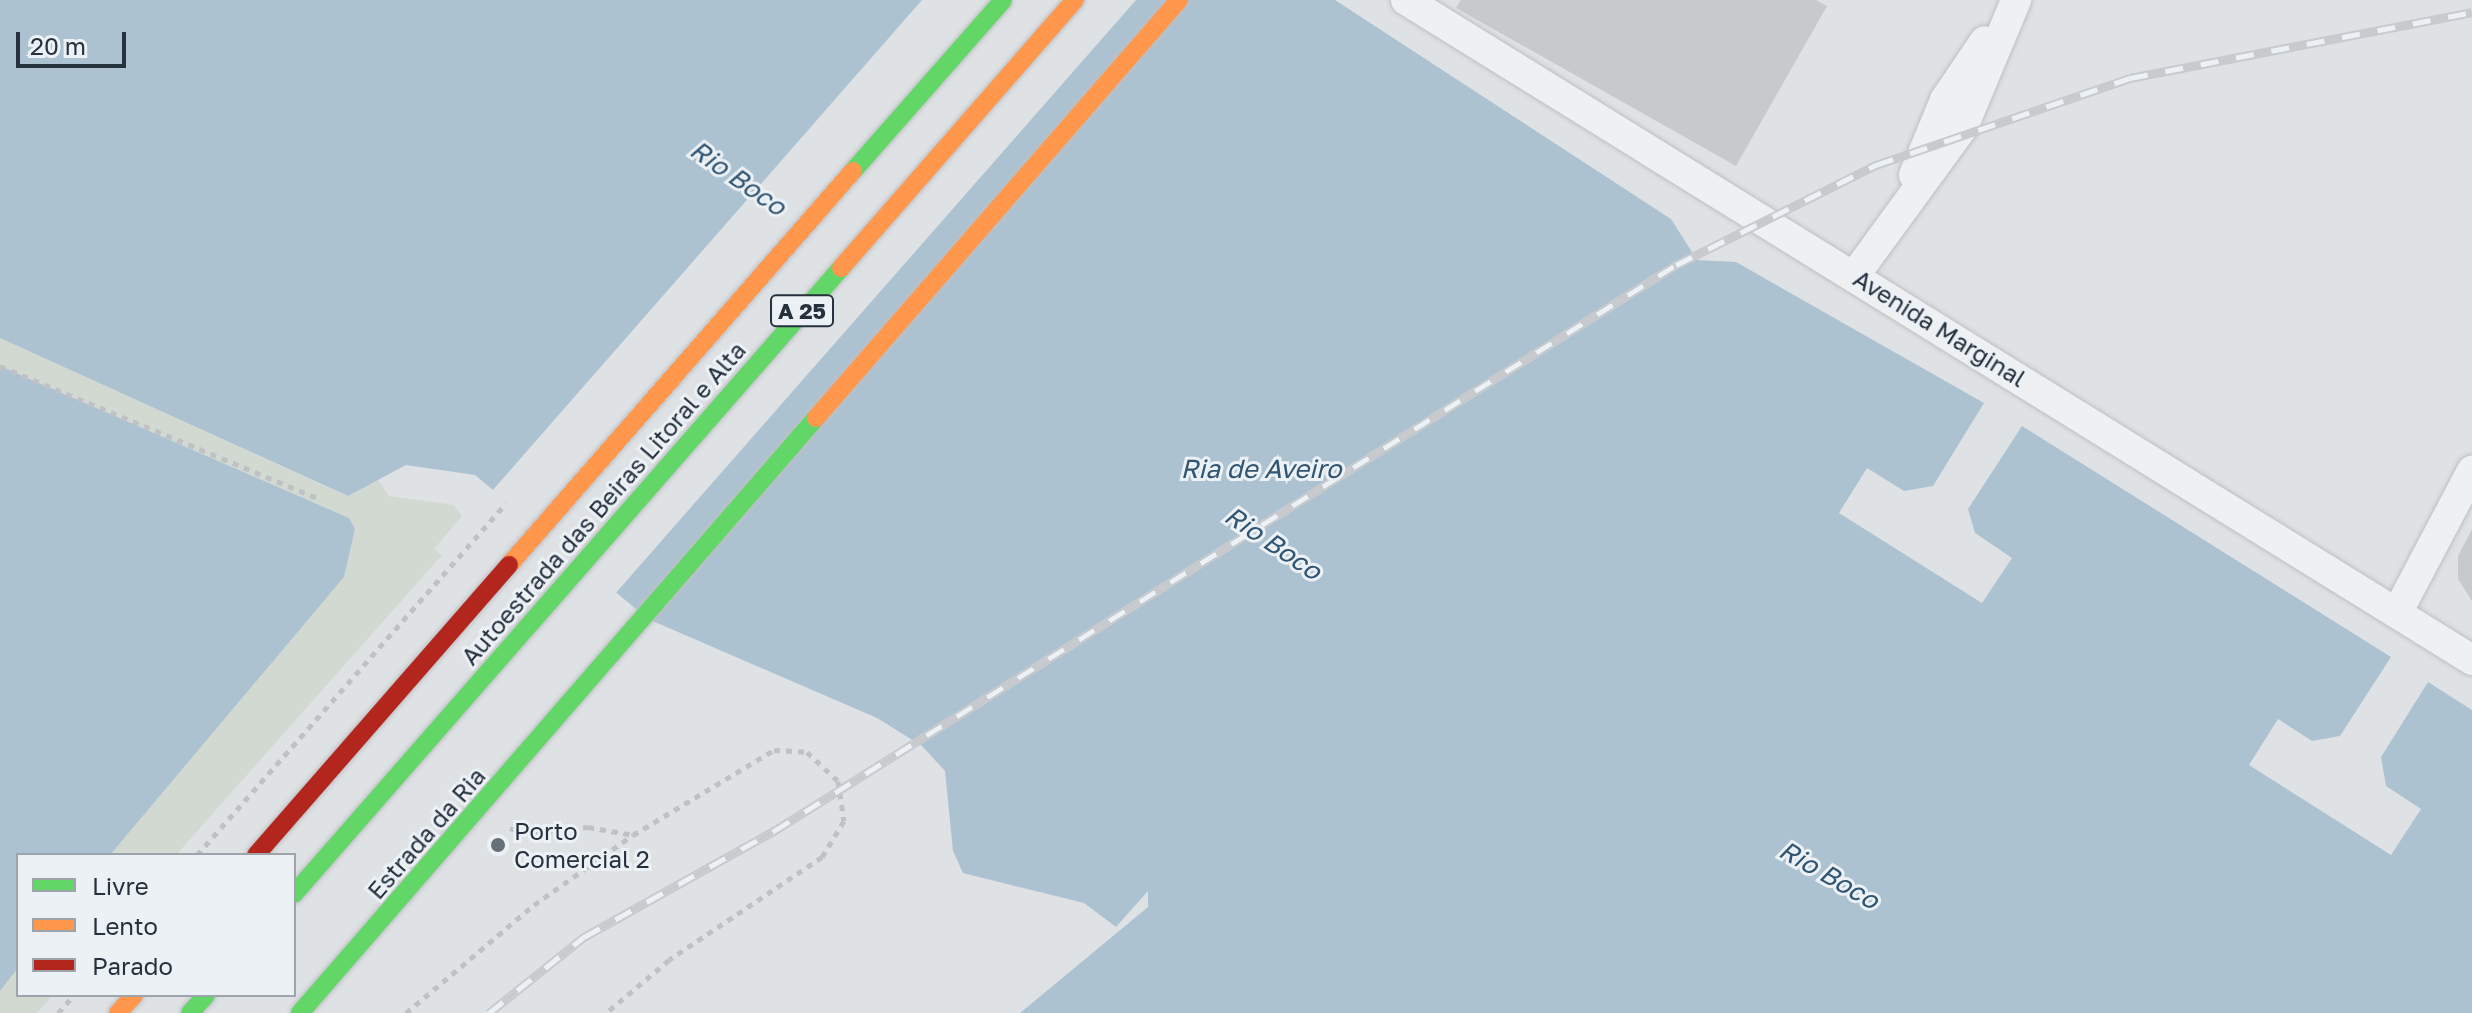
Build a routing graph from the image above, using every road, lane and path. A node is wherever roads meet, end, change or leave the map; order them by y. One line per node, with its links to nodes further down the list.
1 (1003, 0): 16 (main road, Autoestrada das Beiras Litoral e Alta / A 25)
2 (1075, 0): 17 (main road, Autoestrada das Beiras Litoral e Alta / A 25)
3 (1179, 0): 13 (main road, Estrada da Ria)
4 (1406, 0): 6 (street, Avenida Marginal)
5 (2014, 0): 6 (street)
6 (1855, 275): 11 (street, Avenida Marginal)
7 (0, 366): 9 (path)
8 (2472, 471): 11 (street)
9 (317, 498)
10 (457, 558): 15 (path)
11 (2397, 613): 12 (street, Avenida Marginal)
12 (2472, 660)
13 (478, 809): 14 (path); 24 (main road, Estrada da Ria)
14 (633, 835): 25 (path); 26 (path)
15 (199, 853)
16 (258, 853)
17 (296, 892)
18 (72, 997): 21 (path)
19 (132, 997): 22 (main road)
20 (204, 997): 23 (main road)
21 (58, 1013)
22 (118, 1013)
23 (190, 1013)
24 (300, 1013)
25 (406, 1013)
26 (606, 1013)

